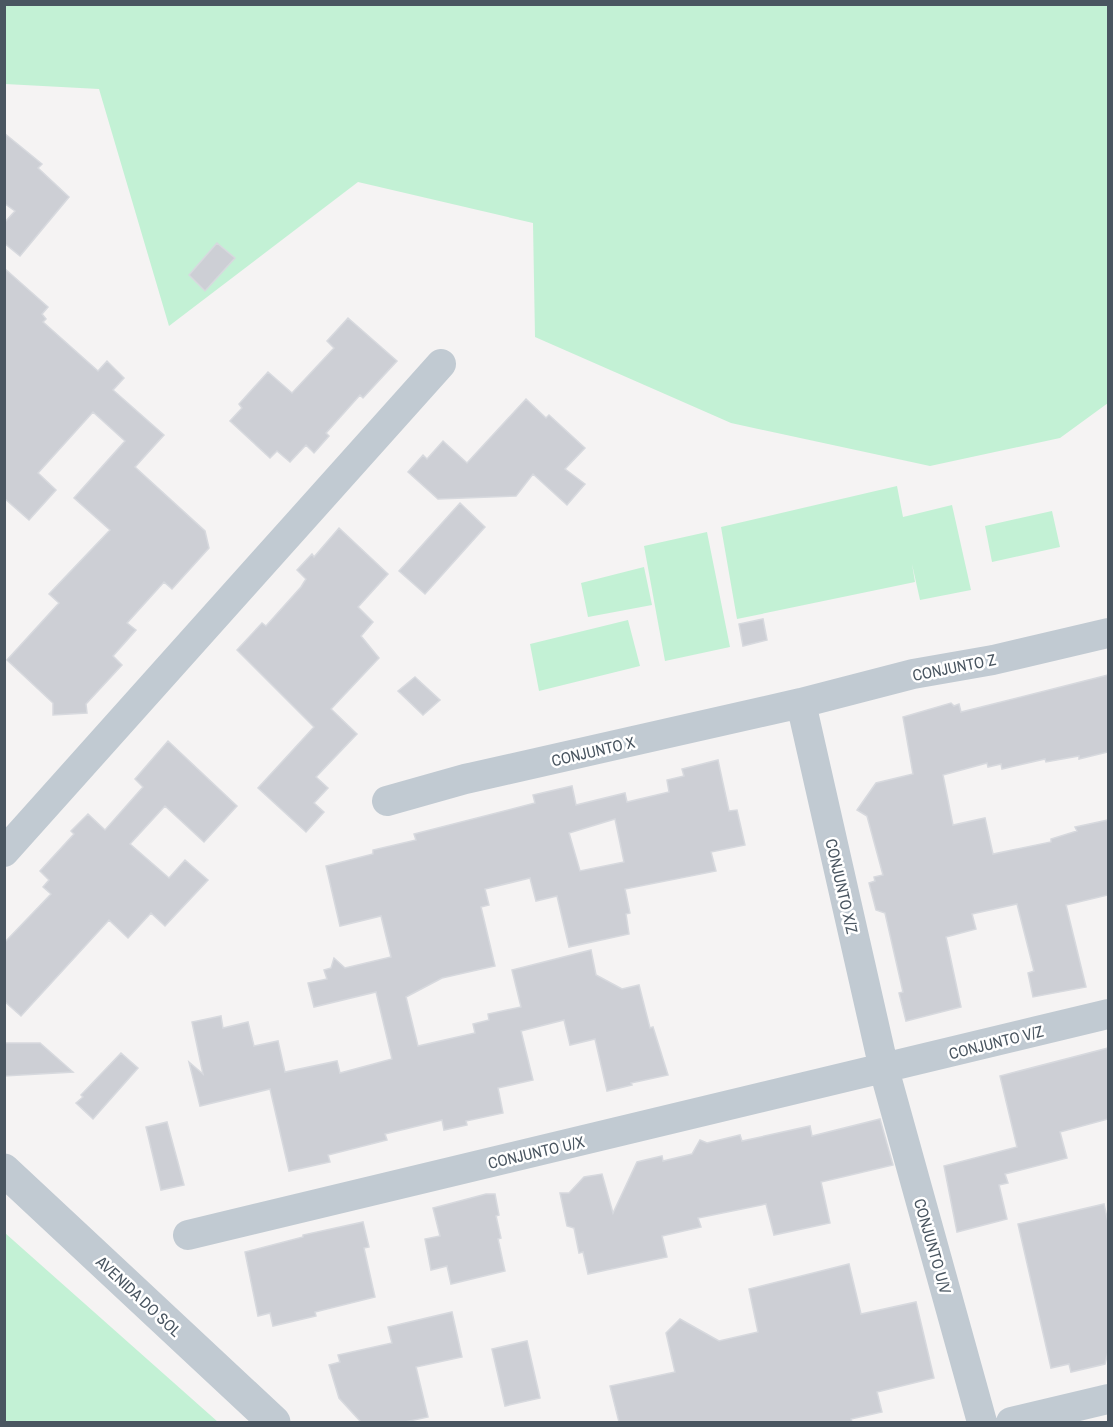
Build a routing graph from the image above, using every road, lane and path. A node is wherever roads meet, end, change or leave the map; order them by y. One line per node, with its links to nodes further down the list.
1 (441, 364): 5 (street)
2 (1108, 633): 3 (street, CONJUNTO Z)
3 (801, 703): 4 (street, CONJUNTO X); 7 (street, CONJUNTO X/Z)
4 (387, 801)
5 (4, 852)
6 (1108, 1014): 7 (street, CONJUNTO V/Z)
7 (884, 1069): 9 (street, CONJUNTO U/X); 12 (street, CONJUNTO U/V)
8 (4, 1170): 11 (street, AVENIDA DO SOL)
9 (188, 1235)
10 (1108, 1399): 13 (street)
11 (274, 1422)
12 (982, 1422)
13 (1011, 1422)

